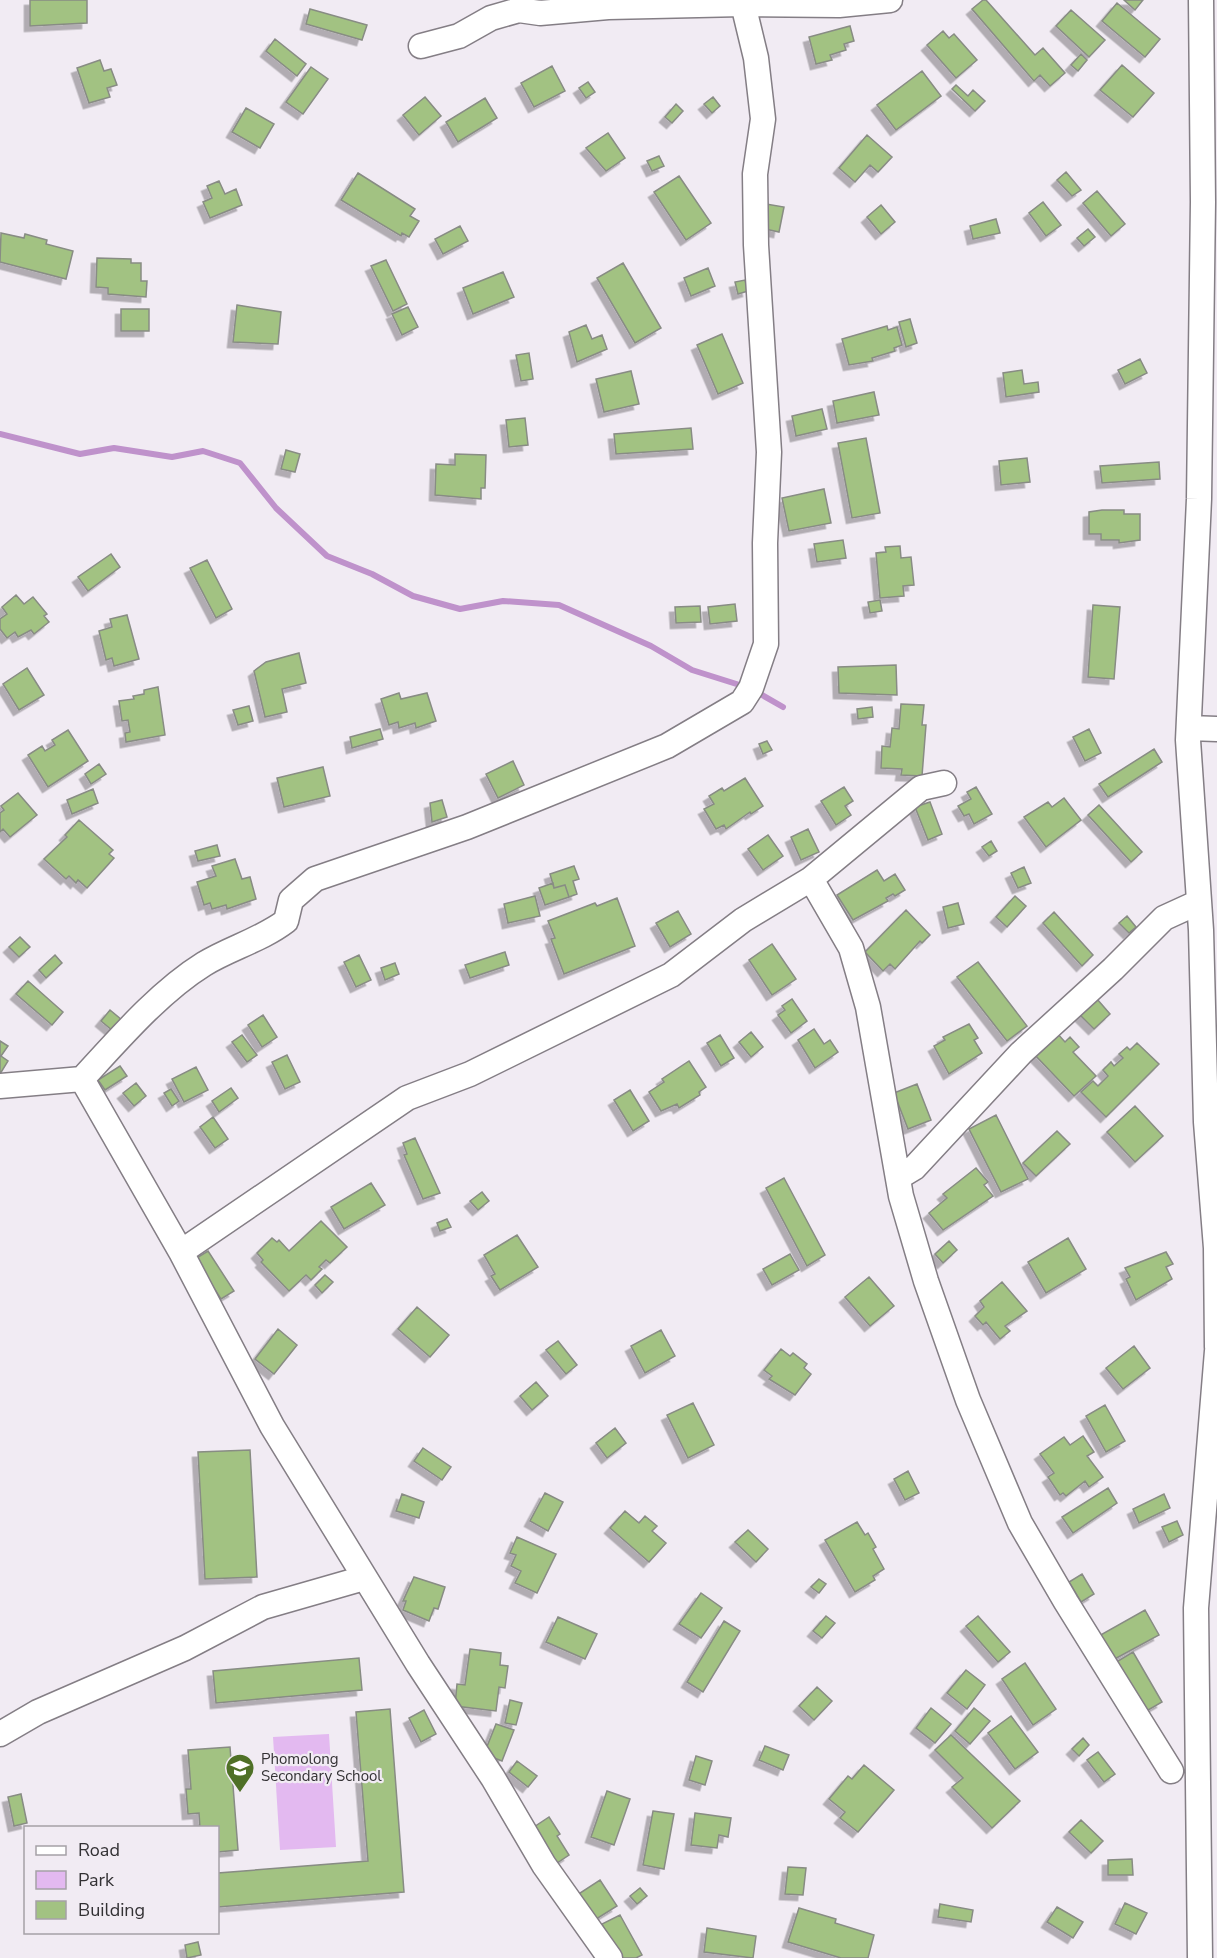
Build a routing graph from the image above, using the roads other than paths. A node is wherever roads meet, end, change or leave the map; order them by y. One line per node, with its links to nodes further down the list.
1 (890, 0): 3 (street)
2 (1201, 0): 5 (street)
3 (743, 4): 4 (street); 11 (street)
4 (421, 46)
5 (1209, 287): 6 (street)
6 (1189, 728): 7 (street); 10 (street)
7 (1217, 729)
8 (944, 783): 9 (street)
9 (811, 879): 13 (street); 14 (street)
10 (1199, 902): 13 (street); 15 (street)
11 (82, 1078): 12 (street); 14 (street)
12 (0, 1086)
13 (900, 1177): 19 (street)
14 (181, 1252): 16 (street)
15 (1217, 1349): 17 (street)
16 (364, 1578): 18 (street); 20 (street)
17 (1207, 1659): 21 (street)
18 (0, 1734)
19 (1171, 1771)
20 (610, 1958)
21 (1200, 1958)

